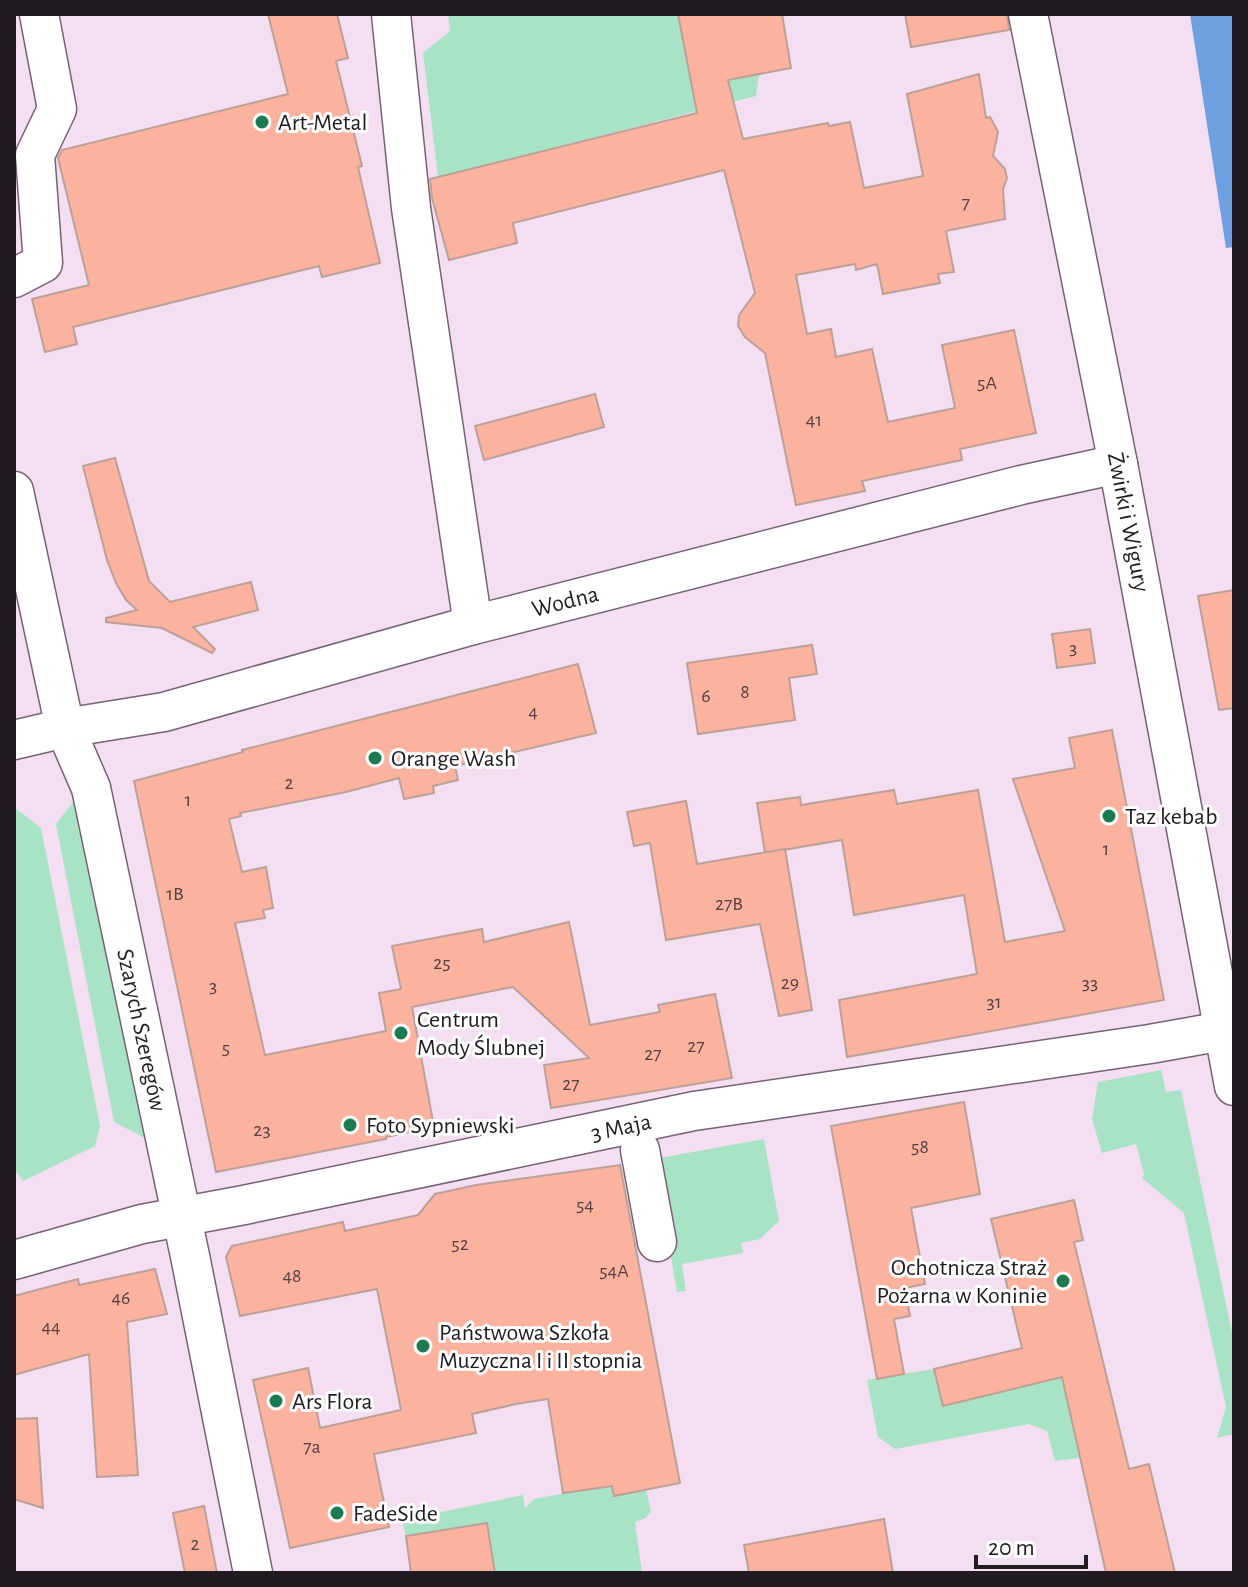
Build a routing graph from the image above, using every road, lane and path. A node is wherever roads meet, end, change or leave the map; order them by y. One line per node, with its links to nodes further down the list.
1 (39, 14): 4 (street)
2 (391, 14): 7 (street)
3 (1028, 14): 5 (street, Żwirki i Wigury)
4 (14, 278)
5 (1118, 464): 7 (street, Wodna); 10 (street, Żwirki i Wigury)
6 (14, 491): 8 (street, Szarych Szeregów)
7 (473, 625): 8 (street, Wodna)
8 (65, 728): 9 (street, Wodna); 13 (street, Szarych Szeregów)
9 (14, 740)
10 (1229, 1030): 11 (street, Żwirki i Wigury); 13 (street, 3 Maja)
11 (1234, 1086)
12 (640, 1150): 14 (street)
13 (181, 1215): 15 (street, 3 Maja); 16 (street, Szarych Szeregów)
14 (657, 1242)
15 (14, 1260)
16 (253, 1573)

